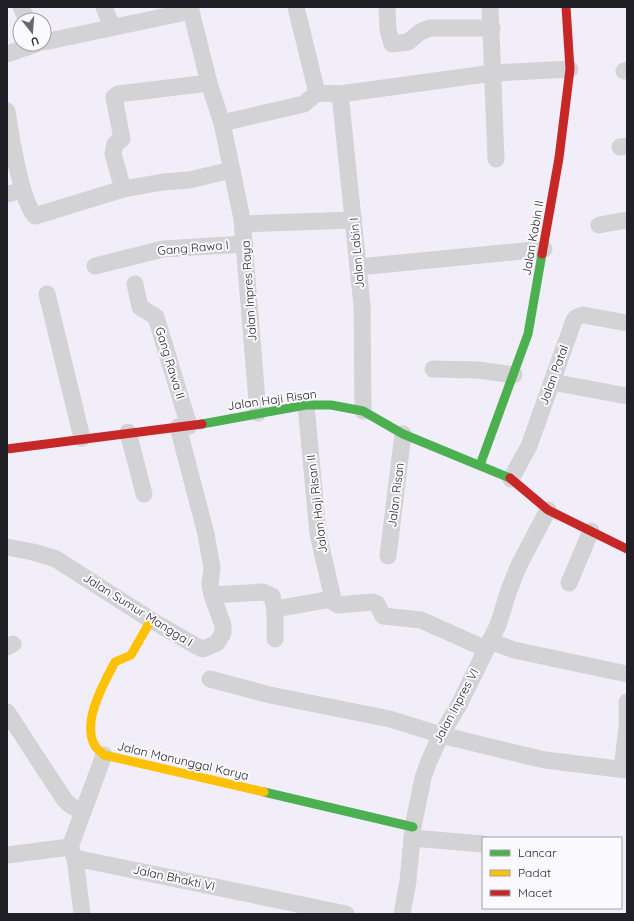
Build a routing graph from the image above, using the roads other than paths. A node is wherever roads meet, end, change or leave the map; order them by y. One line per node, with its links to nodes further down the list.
1 (104, 7): 7 (street)
2 (296, 7): 13 (street)
3 (387, 7): 8 (street)
4 (490, 7): 8 (street)
5 (566, 7): 10 (street, Jalan Kabin II)
6 (191, 9): 7 (street); 12 (street, Jalan Inpres Raya)
7 (112, 27): 9 (street)
8 (492, 28): 11 (street)
9 (52, 40)
10 (570, 69): 11 (street); 25 (street, Jalan Kabin II)
11 (493, 73): 14 (street); 17 (street)
12 (209, 83): 16 (street, Jalan Inpres Raya); 19 (street)
13 (317, 94): 14 (street); 16 (street)
14 (340, 94): 20 (street, Jalan Labin I)
15 (7, 111): 19 (street)
16 (222, 123): 18 (street, Jalan Inpres Raya)
17 (496, 159)
18 (232, 170): 19 (street); 22 (street, Jalan Inpres Raya)
19 (123, 189)
20 (354, 220): 22 (street); 27 (street, Jalan Labin I)
21 (627, 220): 23 (street)
22 (243, 224): 24 (street, Jalan Inpres Raya)
23 (598, 225)
24 (245, 244): 26 (street, Gang Rawa I); 37 (street, Jalan Inpres Raya)
25 (544, 249): 27 (street); 32 (street, Jalan Kabin II)
26 (95, 266)
27 (358, 267): 36 (street, Jalan Labin I)
28 (135, 284): 38 (street, Gang Rawa II)
29 (47, 294): 41 (street)
30 (627, 323): 33 (street, Jalan Patal)
31 (433, 369): 32 (street)
32 (514, 374): 43 (street, Jalan Kabin II)
33 (552, 382): 34 (street); 44 (street, Jalan Patal)
34 (627, 396)
35 (306, 405): 36 (street, Jalan Haji Risan); 37 (street, Jalan Haji Risan); 53 (street, Jalan Haji Risan II)
36 (363, 411): 40 (street, Jalan Haji Risan)
37 (258, 413): 38 (street, Jalan Haji Risan)
38 (184, 426): 39 (street, Jalan Haji Risan); 52 (street, Jalan Sumur Mangga I)
39 (128, 432): 41 (street, Jalan Haji Risan); 45 (street)
40 (403, 434): 43 (street, Jalan Haji Risan); 50 (street, Jalan Risan)
41 (82, 438): 42 (street, Jalan Haji Risan)
42 (7, 449)
43 (480, 465): 44 (street, Jalan Haji Risan)
44 (511, 479): 46 (street, Jalan Haji Risan)
45 (144, 494)
46 (548, 510): 47 (street, Jalan Haji Risan); 57 (street, Jalan Inpres VI)
47 (591, 531): 49 (street, Jalan Haji Risan); 51 (street)
48 (7, 547): 55 (street, Jalan Sumur Mangga I)
49 (627, 549)
50 (388, 556)
51 (569, 583)
52 (212, 595): 54 (street); 55 (street, Jalan Sumur Mangga I)
53 (332, 599): 54 (street); 57 (street)
54 (275, 609): 56 (street)
55 (151, 620): 65 (street, Jalan Manunggal Karya)
56 (275, 638)
57 (488, 645): 58 (street); 64 (street, Jalan Inpres VI)
58 (627, 674)
59 (210, 679): 64 (street)
60 (627, 702): 62 (street)
61 (7, 712): 67 (street)
62 (627, 723)
63 (627, 727): 66 (street)
64 (440, 735): 66 (street); 68 (street, Jalan Inpres VI)
65 (104, 755): 67 (street); 68 (street, Jalan Manunggal Karya)
66 (625, 769)
67 (84, 809): 70 (street)
68 (412, 833): 69 (street); 74 (street, Jalan Inpres VI)
69 (482, 844)
70 (73, 853): 71 (street, Jalan Bhakti VI); 72 (street); 73 (street, Jalan Bhakti VI)
71 (7, 855)
72 (82, 914)
73 (346, 914)
74 (402, 914)

